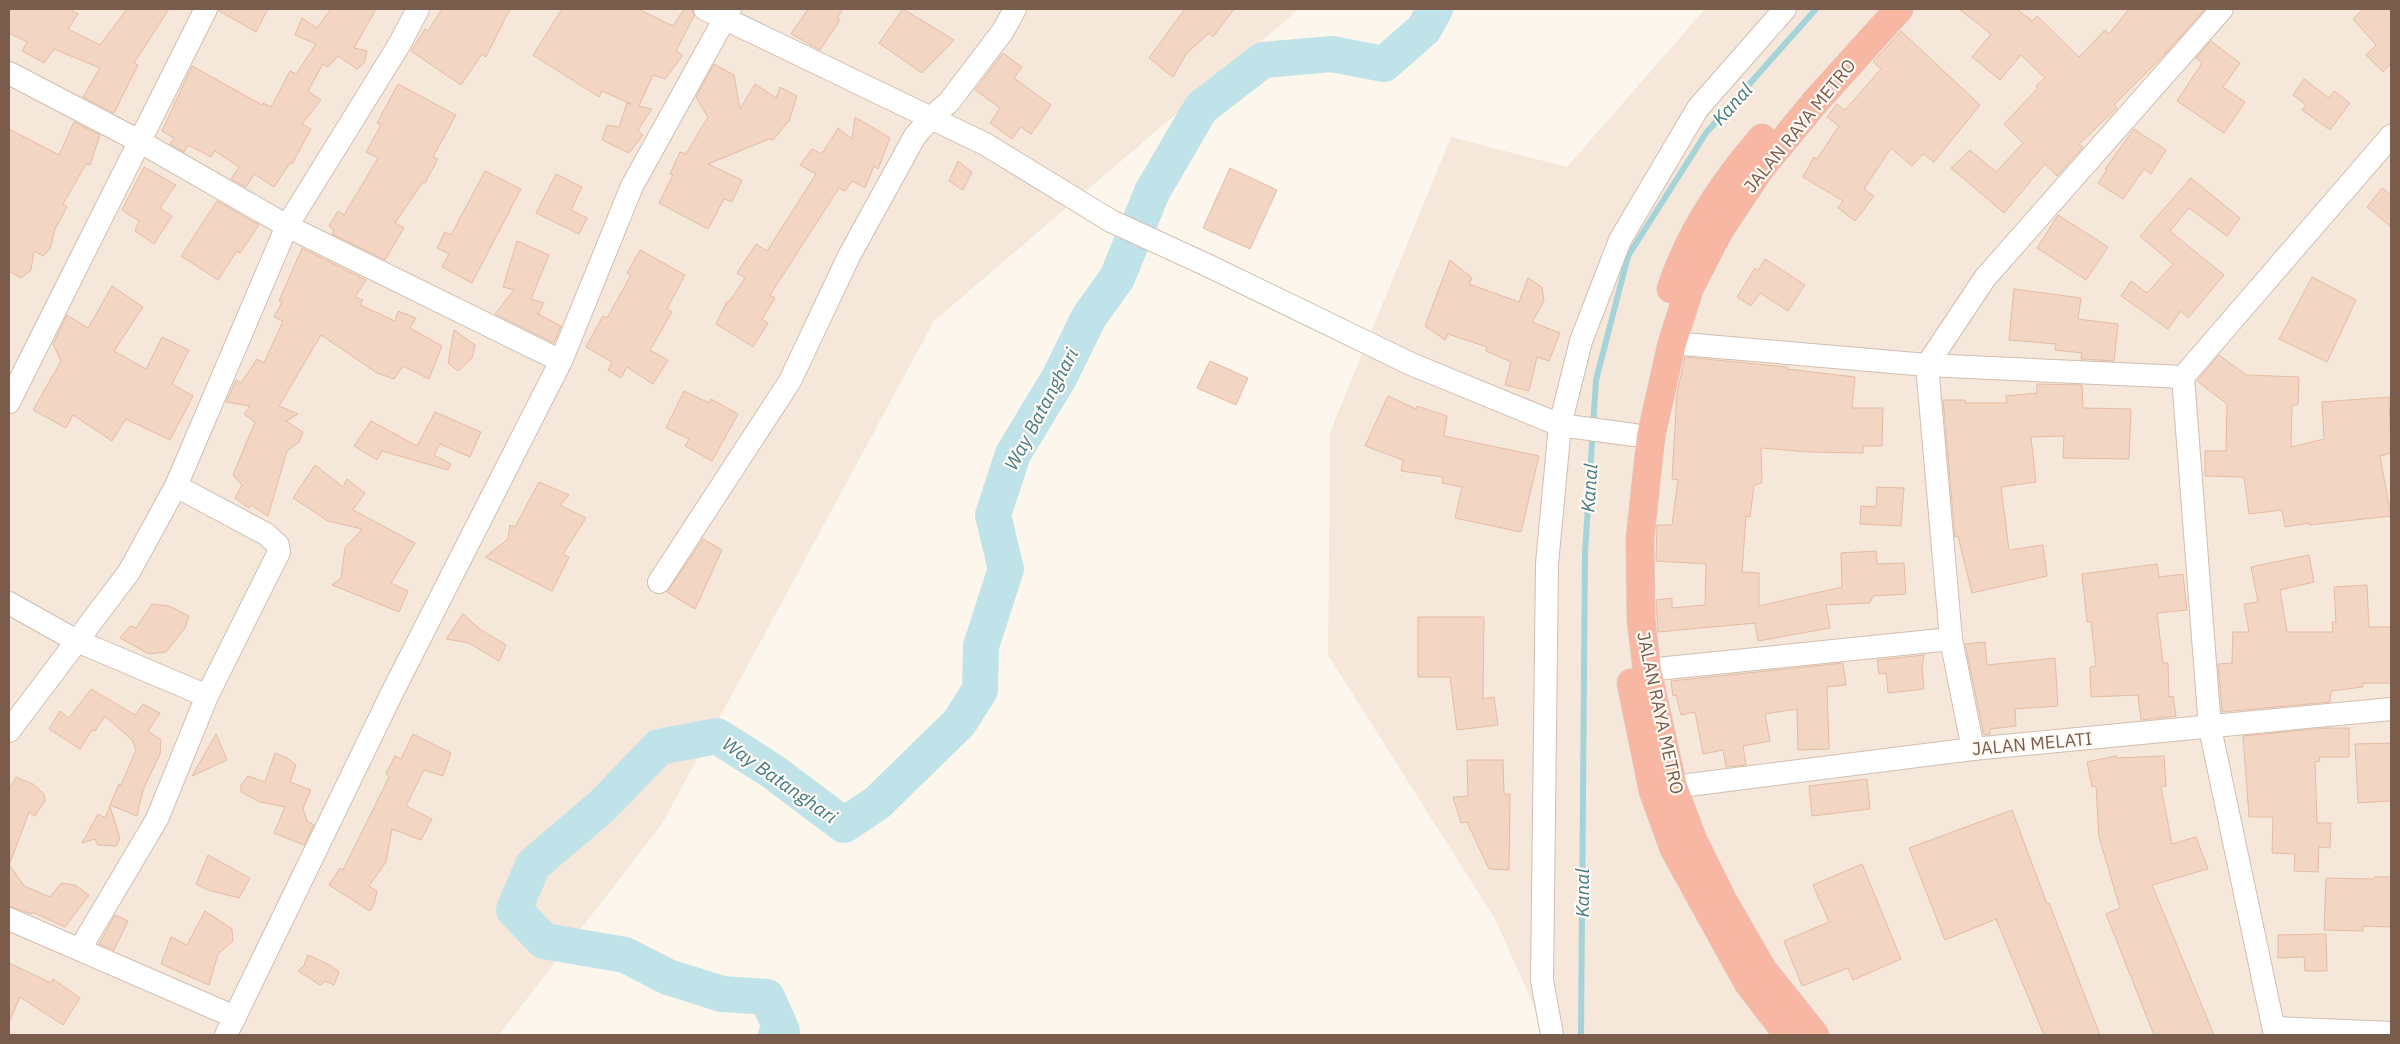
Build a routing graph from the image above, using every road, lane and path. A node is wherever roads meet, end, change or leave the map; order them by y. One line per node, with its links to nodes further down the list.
1 (206, 9): 11 (street)
2 (418, 9): 12 (street)
3 (1015, 9): 9 (street)
4 (1786, 9): 18 (street)
5 (2222, 9): 15 (street)
6 (1890, 10): 13 (highway, JALAN RAYA METRO); 19 (highway)
7 (720, 12): 9 (street); 14 (street)
8 (9, 73): 11 (street)
9 (932, 117): 18 (street); 21 (street)
10 (2391, 136): 16 (street)
11 (139, 141): 12 (street); 17 (street)
12 (287, 226): 14 (street); 20 (street)
13 (1672, 343): 15 (street); 25 (highway, JALAN RAYA METRO)
14 (561, 361): 34 (street)
15 (1927, 364): 16 (street); 23 (street)
16 (2183, 377): 28 (street)
17 (11, 392)
18 (1569, 426): 19 (street); 37 (street)
19 (1622, 433): 38 (highway)
20 (176, 486): 24 (street); 26 (street)
21 (658, 582)
22 (9, 603): 24 (street)
23 (1951, 639): 25 (street); 30 (street)
24 (75, 640): 26 (street); 29 (street)
25 (1647, 670): 31 (highway, JALAN RAYA METRO)
26 (207, 696): 33 (street)
27 (2391, 709): 28 (street, JALAN MELATI)
28 (2210, 728): 30 (street, JALAN MELATI); 35 (street)
29 (9, 731)
30 (1973, 749): 31 (street, JALAN MELATI)
31 (1673, 787): 39 (highway, JALAN RAYA METRO)
32 (9, 919): 33 (street)
33 (80, 949): 34 (street)
34 (230, 1026)
35 (2275, 1032): 36 (street)
36 (2391, 1033)
37 (1552, 1035)
38 (1788, 1035)
39 (1815, 1035)

